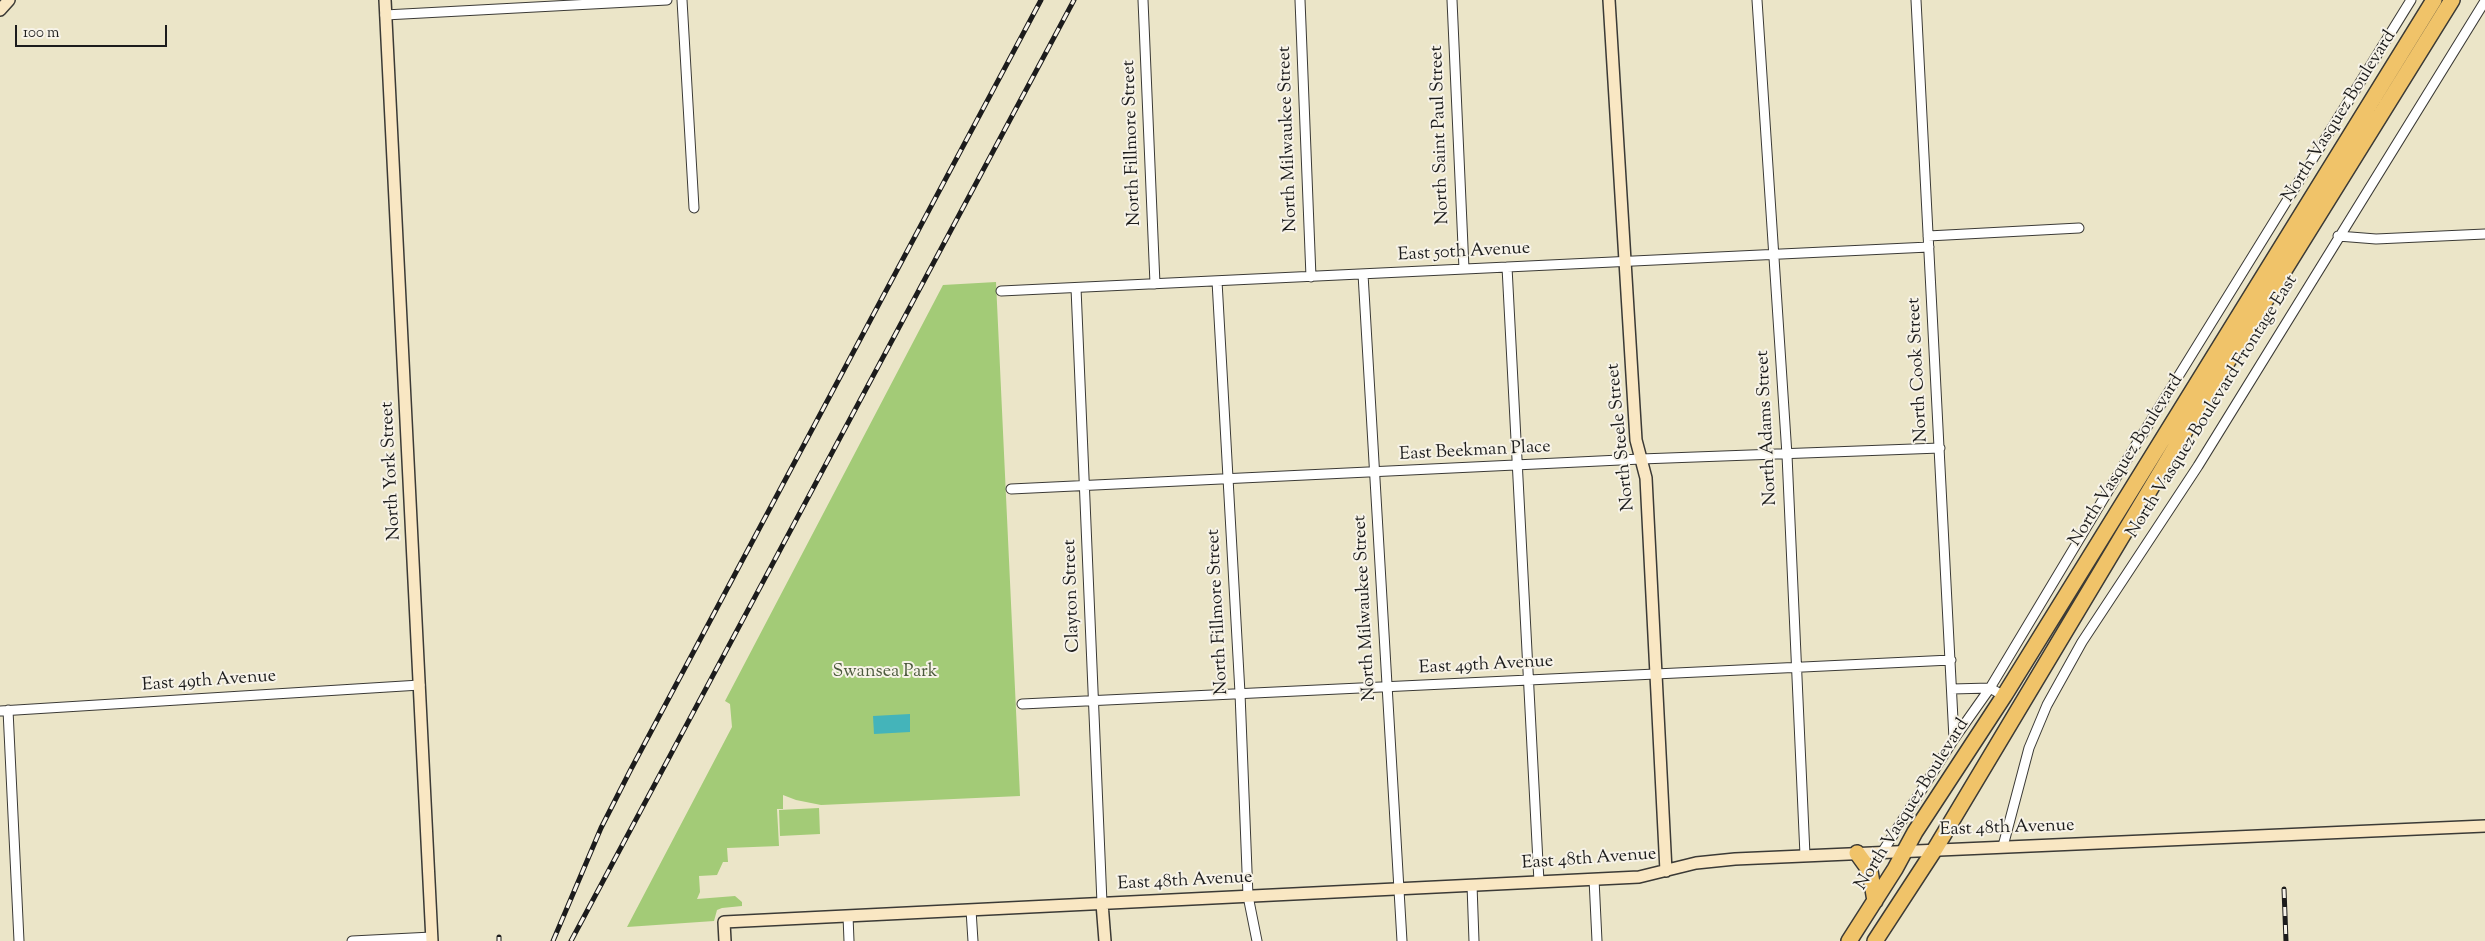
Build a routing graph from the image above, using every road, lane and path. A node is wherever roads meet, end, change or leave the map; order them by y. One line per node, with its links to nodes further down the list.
1 (9, 0): 15 (street)
2 (385, 0): 16 (street, North York Street)
3 (667, 0): 16 (street)
4 (682, 0): 17 (street)
5 (1143, 0): 30 (street, North Fillmore Street)
6 (1300, 0): 28 (street, North Milwaukee Street)
7 (1452, 0): 26 (street, North Saint Paul Street)
8 (1609, 0): 24 (street, North Steele Street)
9 (1757, 0): 23 (street, North Adams Street)
10 (1916, 0): 20 (street, North Cook Street)
11 (2411, 0): 47 (street)
12 (2434, 0): 50 (highway, North Vasquez Boulevard)
13 (2452, 0): 57 (highway, North Vasquez Boulevard)
14 (2485, 0): 21 (street, North Vasquez Boulevard Frontage East)
15 (0, 10)
16 (385, 15): 45 (street, North York Street)
17 (694, 208)
18 (2079, 228): 20 (street)
19 (2485, 234): 21 (street)
20 (1928, 236): 22 (street, North Cook Street)
21 (2338, 236): 56 (street, North Vasquez Boulevard Frontage East)
22 (1929, 247): 23 (street, East 50th Avenue); 33 (street, North Cook Street)
23 (1773, 254): 24 (street, East 50th Avenue); 34 (street, North Adams Street)
24 (1625, 262): 25 (street, East 50th Avenue); 35 (street, North Steele Street)
25 (1507, 267): 26 (street, East 50th Avenue); 36 (street)
26 (1464, 269): 27 (street, East 50th Avenue)
27 (1364, 274): 28 (street, East 50th Avenue); 37 (street, North Milwaukee Street)
28 (1311, 277): 29 (street, East 50th Avenue)
29 (1218, 281): 30 (street, East 50th Avenue); 38 (street, North Fillmore Street)
30 (1155, 284): 31 (street, East 50th Avenue)
31 (1076, 288): 32 (street, East 50th Avenue); 39 (street, Clayton Street)
32 (1001, 291)
33 (1940, 448): 34 (street, East Beekman Place); 41 (street, North Cook Street)
34 (1787, 455): 35 (street, East Beekman Place); 42 (street, North Adams Street)
35 (1641, 460): 36 (street, East Beekman Place); 43 (street, North Steele Street)
36 (1517, 467): 37 (street, East Beekman Place); 44 (street)
37 (1375, 473): 38 (street, East Beekman Place); 46 (street, North Milwaukee Street)
38 (1228, 479): 39 (street, East Beekman Place); 49 (street, North Fillmore Street)
39 (1084, 486): 40 (street, East Beekman Place); 51 (street, Clayton Street)
40 (1011, 489)
41 (1951, 660): 42 (street, East 49th Avenue); 48 (street, North Cook Street)
42 (1796, 668): 43 (street, East 49th Avenue); 61 (street, North Adams Street)
43 (1655, 674): 44 (street, East 49th Avenue); 62 (street, North Steele Street)
44 (1528, 680): 46 (street, East 49th Avenue); 64 (street)
45 (420, 685): 53 (street, East 49th Avenue); 72 (street, North York Street)
46 (1387, 687): 49 (street, East 49th Avenue); 66 (street, North Milwaukee Street)
47 (1990, 688): 48 (street); 50 (street); 54 (street)
48 (1952, 689): 54 (street, North Cook Street)
49 (1240, 693): 51 (street, East 49th Avenue); 67 (street, North Fillmore Street)
50 (2004, 696): 58 (highway, North Vasquez Boulevard)
51 (1093, 700): 52 (street, East 49th Avenue); 69 (street, Clayton Street)
52 (1022, 704)
53 (4, 711): 73 (street)
54 (1954, 739): 59 (street)
55 (2485, 826): 56 (street, East 48th Avenue)
56 (2002, 846): 57 (street, East 48th Avenue)
57 (1935, 849): 58 (street, East 48th Avenue); 84 (highway, North Vasquez Boulevard)
58 (1906, 850): 59 (street, East 48th Avenue); 68 (highway, North Vasquez Boulevard)
59 (1883, 851): 60 (street, East 48th Avenue)
60 (1857, 853): 61 (street, East 48th Avenue); 68 (highway)
61 (1805, 855): 62 (street, East 48th Avenue)
62 (1666, 871): 63 (street, East 48th Avenue)
63 (1594, 879): 64 (street, East 48th Avenue); 82 (street)
64 (1539, 882): 65 (street, East 48th Avenue)
65 (1472, 885): 66 (street, East 48th Avenue); 81 (street)
66 (1399, 889): 67 (street, East 48th Avenue); 80 (street, North Milwaukee Street)
67 (1248, 896): 69 (street, East 48th Avenue); 79 (street, North Fillmore Street)
68 (1875, 901): 83 (highway, North Vasquez Boulevard)
69 (1102, 903): 70 (street, East 48th Avenue); 78 (street)
70 (971, 910): 71 (street, East 48th Avenue); 77 (street)
71 (848, 916): 75 (street, East 48th Avenue); 76 (street)
72 (432, 939): 74 (street)
73 (19, 941)
74 (352, 941)
75 (725, 941)
76 (850, 941)
77 (973, 941)
78 (1105, 941)
79 (1257, 941)
80 (1402, 941)
81 (1474, 941)
82 (1597, 941)
83 (1849, 941)
84 (1875, 941)

